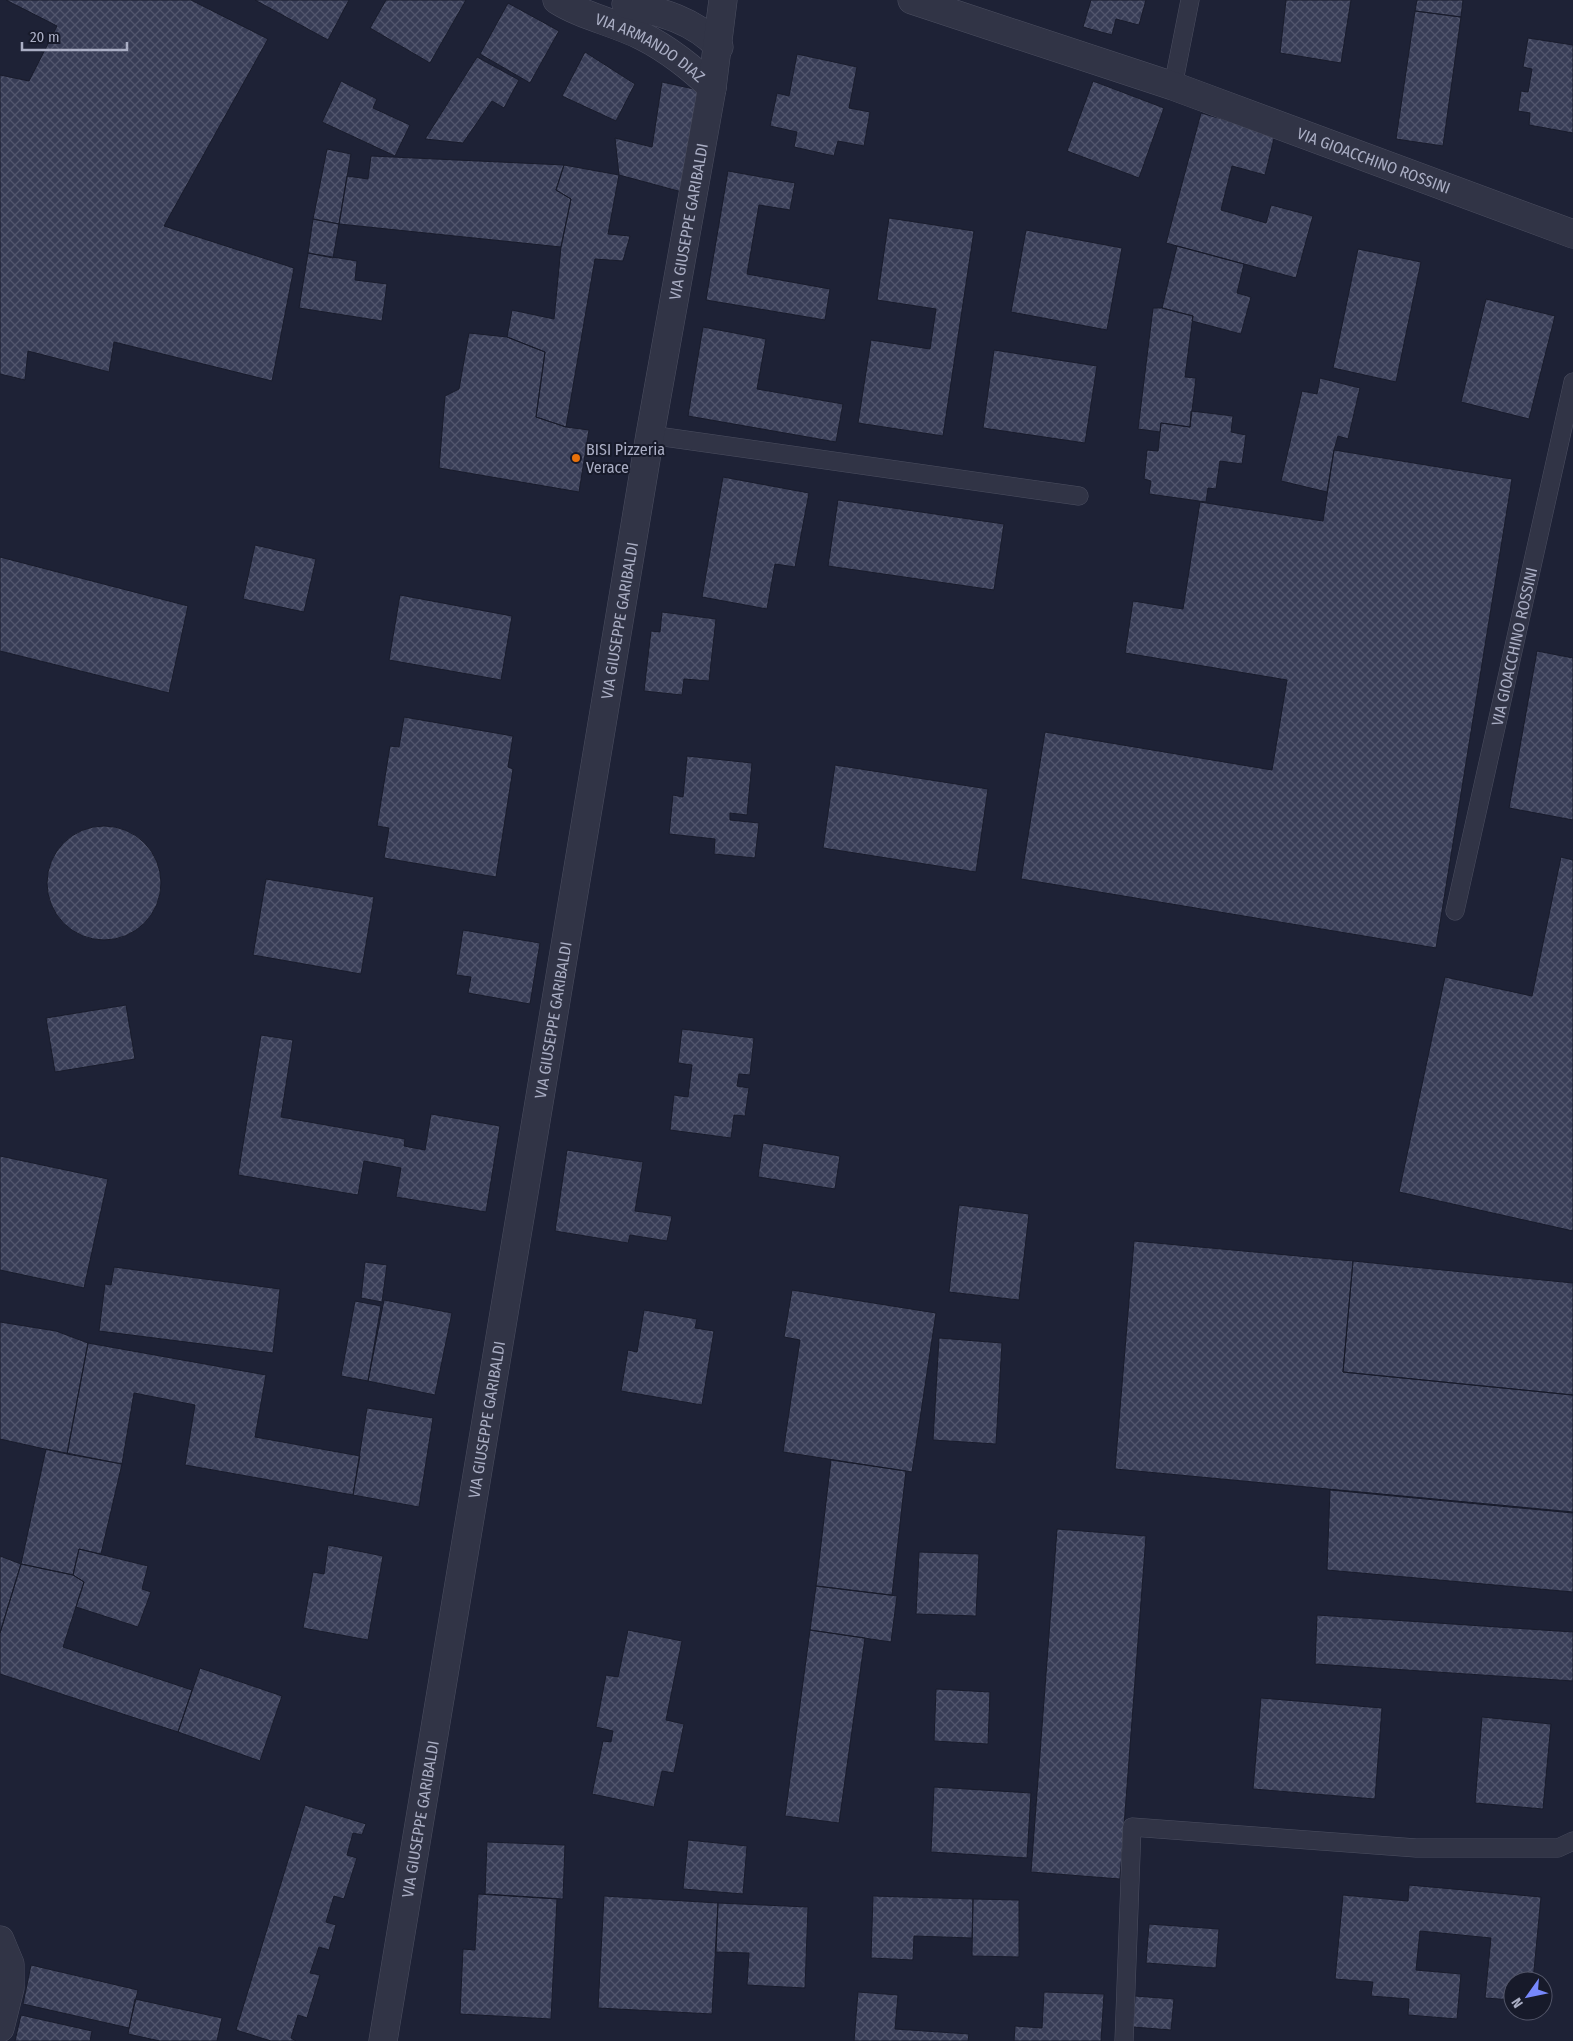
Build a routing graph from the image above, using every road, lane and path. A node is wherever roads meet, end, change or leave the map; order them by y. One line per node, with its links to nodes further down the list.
1 (557, 0): 6 (street, VIA ARMANDO DIAZ)
2 (723, 0): 7 (street, VIA GIUSEPPE GARIBALDI)
3 (912, 0): 8 (street, VIA GIOACCHINO ROSSINI)
4 (1190, 0): 8 (lane)
5 (632, 2): 6 (street, VIA ARMANDO DIAZ); 7 (street, VIA ARMANDO DIAZ)
6 (585, 12): 9 (street, VIA ARMANDO DIAZ)
7 (719, 47): 9 (street, VIA GIUSEPPE GARIBALDI)
8 (1173, 86): 10 (street, VIA GIOACCHINO ROSSINI)
9 (712, 88): 12 (street, VIA GIUSEPPE GARIBALDI)
10 (1573, 234)
11 (1573, 382): 14 (lane, VIA GIOACCHINO ROSSINI)
12 (650, 435): 13 (lane); 18 (street, VIA GIUSEPPE GARIBALDI)
13 (1079, 496)
14 (1455, 911)
15 (1573, 1841): 19 (lane)
16 (0, 1940): 17 (street)
17 (0, 2028)
18 (383, 2041)
19 (1124, 2041)

